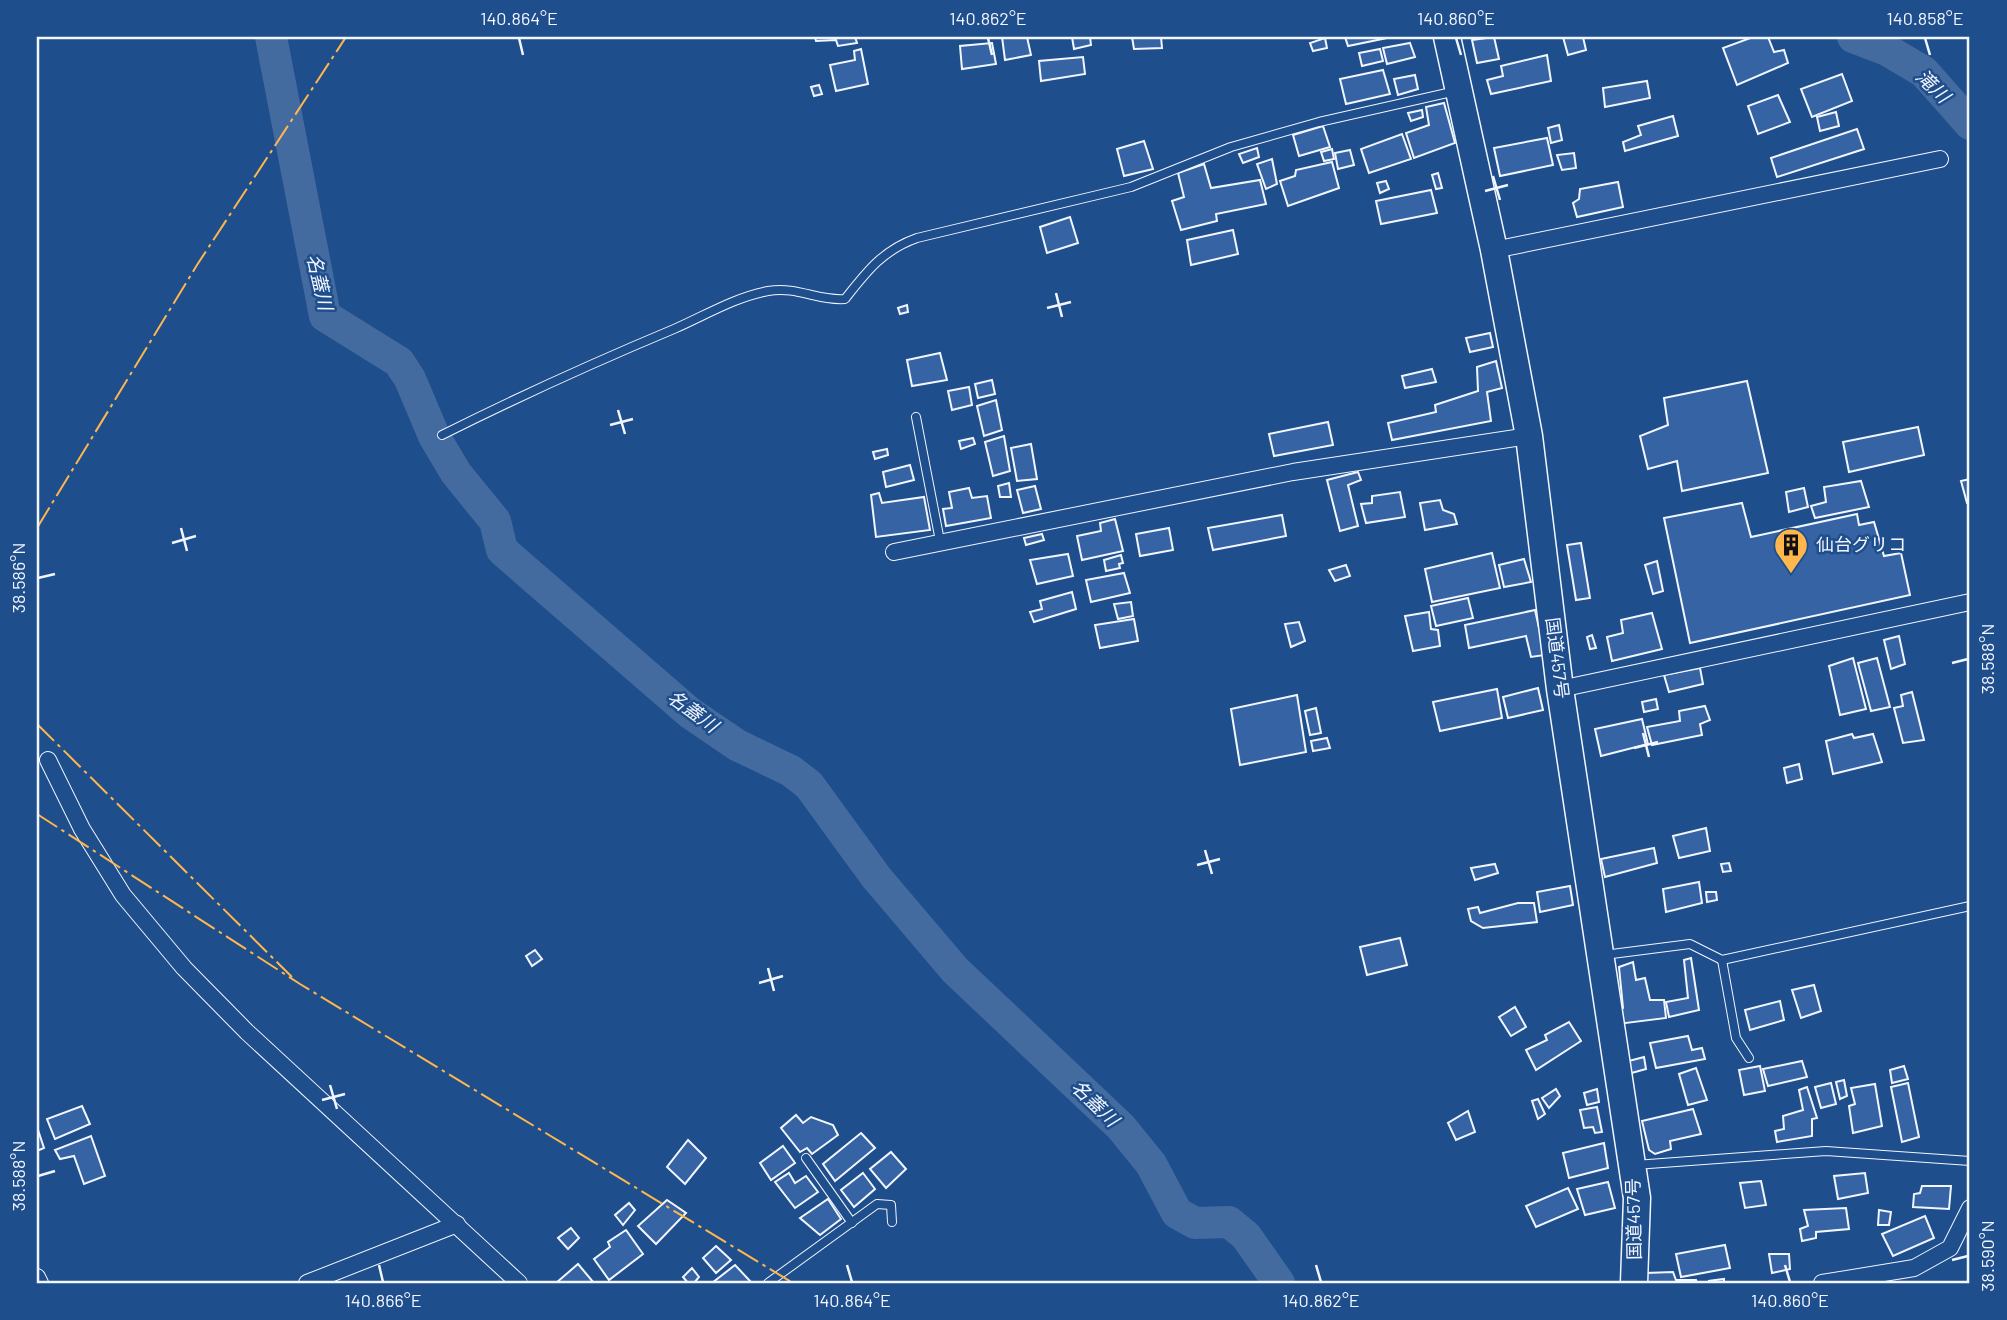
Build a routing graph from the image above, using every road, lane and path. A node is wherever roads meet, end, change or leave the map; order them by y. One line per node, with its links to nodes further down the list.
1 (1447, 37): 2 (highway, 国道457号)
2 (1460, 91): 4 (highway, 国道457号); 6 (lane)
3 (1940, 159): 4 (street)
4 (1494, 250): 7 (highway, 国道457号)
5 (916, 417): 8 (lane)
6 (442, 435)
7 (1528, 436): 8 (street); 11 (highway, 国道457号)
8 (940, 541): 9 (street)
9 (894, 552)
10 (1970, 602): 11 (street)
11 (1560, 689): 14 (highway, 国道457号)
12 (48, 761): 23 (street)
13 (1970, 906): 15 (lane)
14 (1601, 956): 15 (lane); 19 (highway, 国道457号)
15 (1723, 961): 16 (lane)
16 (1749, 1058)
17 (806, 1158): 22 (lane)
18 (1970, 1161): 19 (lane)
19 (1632, 1166): 29 (highway, 国道457号)
20 (1970, 1208): 30 (street)
21 (892, 1222): 22 (lane)
22 (852, 1223): 28 (lane)
23 (457, 1224): 26 (street); 27 (street)
24 (37, 1277): 25 (street)
25 (40, 1283)
26 (307, 1283)
27 (519, 1283)
28 (768, 1283)
29 (1634, 1283)
30 (1822, 1283)

